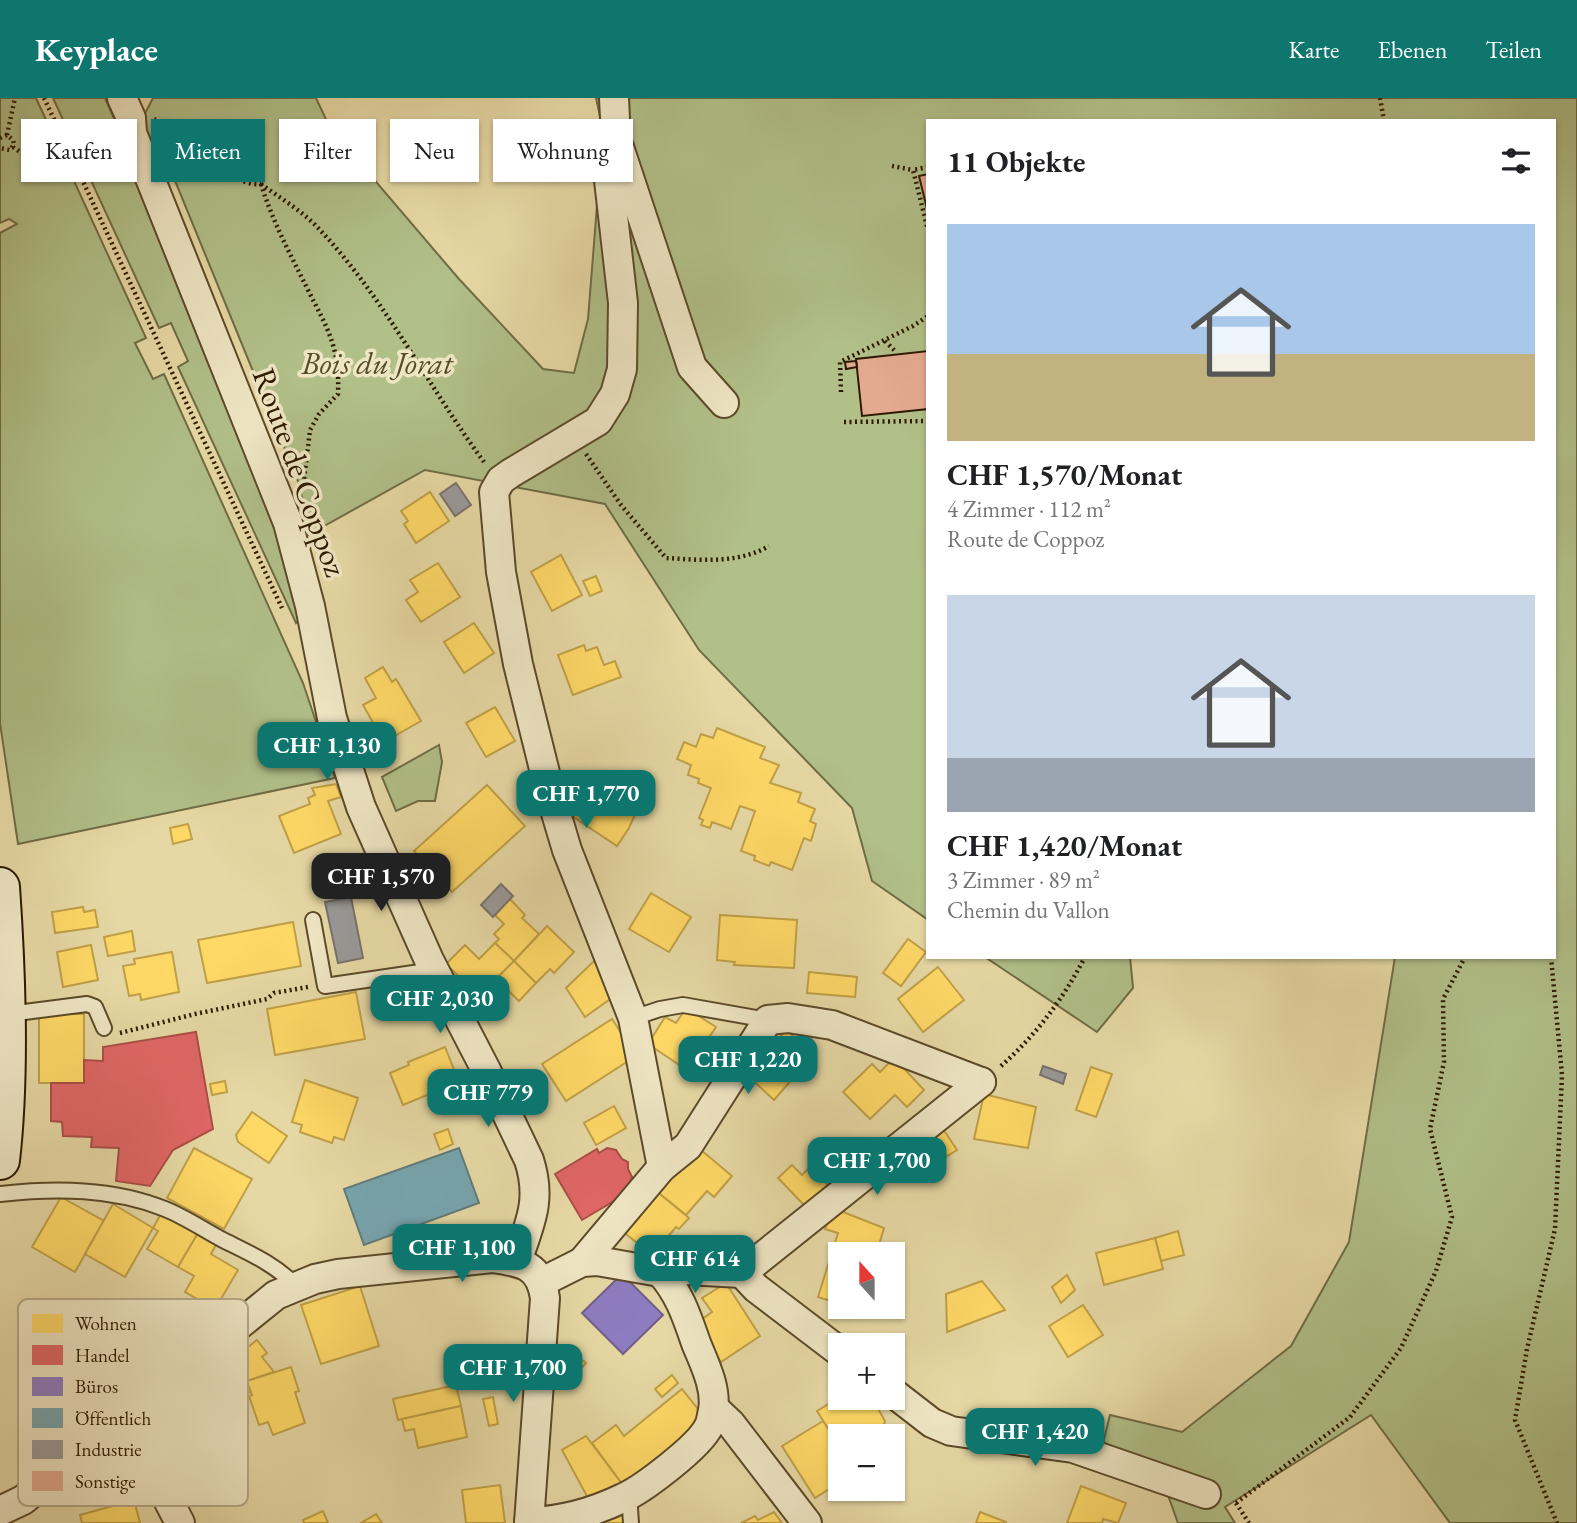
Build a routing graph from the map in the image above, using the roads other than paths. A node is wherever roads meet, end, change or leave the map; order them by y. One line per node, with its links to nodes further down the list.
1 (122, 98): 9 (street, Route de Coppoz)
2 (614, 98): 3 (street)
3 (615, 119)
4 (609, 182): 11 (street)
5 (631, 182): 6 (street)
6 (724, 403)
7 (0, 887): 10 (main road)
8 (313, 920): 9 (lane)
9 (434, 970): 17 (street, Route de Coppoz)
10 (4, 1014): 13 (lane); 14 (main road)
11 (633, 1018): 12 (lane); 15 (street)
12 (768, 1020): 15 (street); 20 (street)
13 (104, 1028)
14 (0, 1160)
15 (662, 1167): 18 (street)
16 (0, 1194): 22 (lane)
17 (517, 1261): 21 (street); 22 (street)
18 (582, 1262): 19 (street); 21 (street)
19 (660, 1272): 20 (street); 26 (street)
20 (742, 1273): 24 (street)
21 (542, 1282): 33 (street)
22 (296, 1286): 23 (street)
23 (248, 1319)
24 (828, 1343)
25 (905, 1402): 28 (street)
26 (714, 1408): 27 (street); 35 (street)
27 (629, 1494): 33 (street); 34 (lane)
28 (1206, 1494)
29 (18, 1502): 31 (street)
30 (171, 1506): 32 (street)
31 (0, 1511)
32 (180, 1523)
33 (529, 1523)
34 (631, 1523)
35 (807, 1523)

